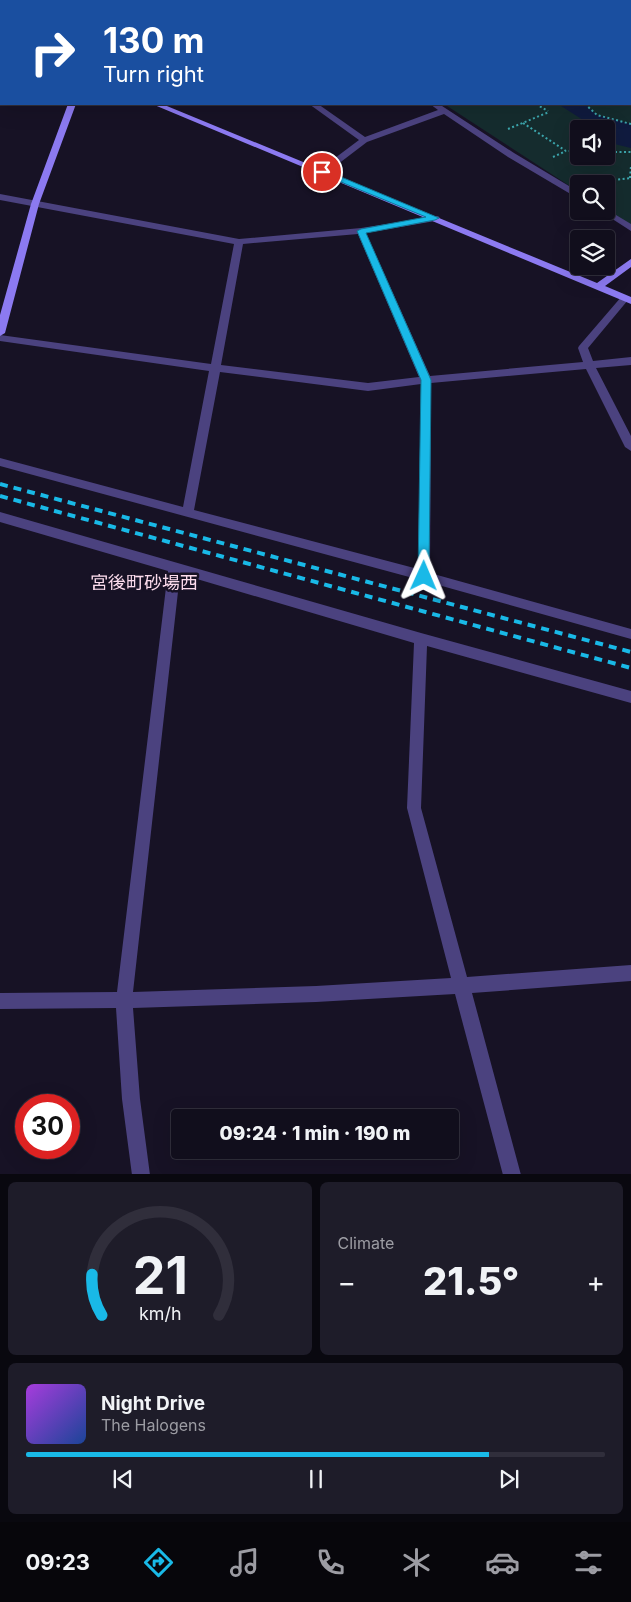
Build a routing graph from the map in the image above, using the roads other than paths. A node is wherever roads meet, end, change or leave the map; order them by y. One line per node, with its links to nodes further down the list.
1 (72, 105): 10 (street)
2 (158, 105): 7 (street)
3 (315, 105): 6 (street)
4 (435, 105): 5 (street)
5 (444, 111): 6 (street); 8 (street)
6 (364, 140): 7 (street)
7 (322, 172): 11 (street)
8 (570, 190)
9 (0, 197): 10 (street)
10 (35, 204): 15 (street); 19 (street)
11 (435, 218): 14 (street); 17 (street)
12 (615, 218): 13 (street)
13 (631, 228)
14 (361, 231): 15 (street); 24 (street)
15 (239, 242): 23 (street)
16 (631, 262): 17 (street)
17 (598, 287): 18 (street)
18 (628, 299): 22 (street)
19 (0, 333)
20 (0, 338): 23 (street)
21 (631, 361): 22 (street)
22 (589, 365): 24 (street); 25 (street)
23 (214, 368): 24 (street); 27 (street)
24 (426, 380): 30 (street)
25 (631, 447)
26 (0, 462): 27 (street)
27 (188, 512): 30 (street)
28 (0, 517): 29 (street)
29 (175, 567): 32 (street); 37 (street)
30 (424, 576): 31 (street)
31 (631, 634)
32 (421, 639): 33 (street); 35 (street)
33 (631, 697)
34 (631, 973): 35 (street)
35 (462, 987): 37 (street); 39 (street)
36 (0, 1001): 37 (street)
37 (124, 1002): 38 (street)
38 (141, 1174)
39 (512, 1174)

